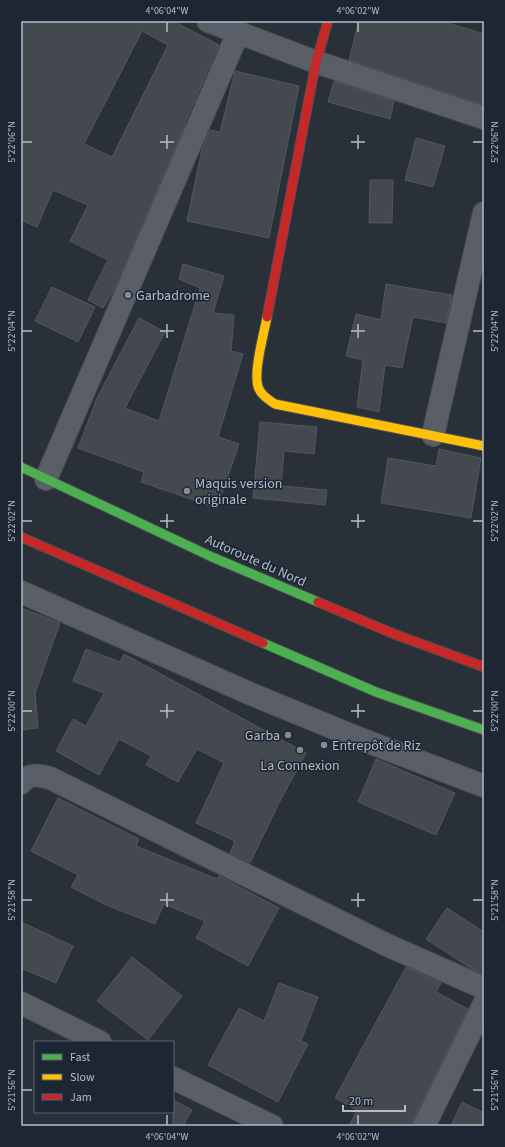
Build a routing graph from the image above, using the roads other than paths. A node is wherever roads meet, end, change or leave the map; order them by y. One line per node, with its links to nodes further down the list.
1 (208, 21): 3 (street)
2 (328, 21): 4 (main road)
3 (238, 33): 4 (street); 10 (street)
4 (316, 62): 5 (street); 7 (main road)
5 (484, 118)
6 (484, 213): 7 (street)
7 (433, 435): 8 (main road)
8 (484, 446)
9 (21, 467): 10 (main road, Autoroute du Nord)
10 (46, 479): 13 (main road, Autoroute du Nord)
11 (21, 537): 14 (main road)
12 (21, 592): 16 (street)
13 (484, 667)
14 (484, 730)
15 (21, 783): 17 (street)
16 (484, 786)
17 (484, 988)
18 (21, 1003): 20 (street)
19 (484, 1004): 23 (street)
20 (98, 1041)
21 (174, 1078): 22 (street)
22 (272, 1126)
23 (424, 1126)

